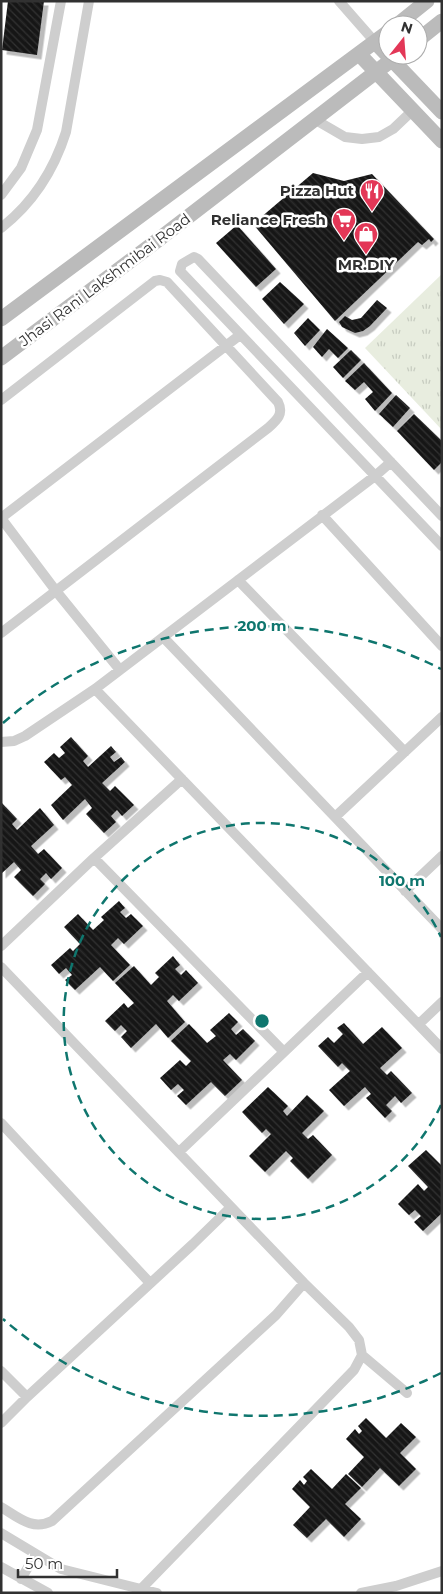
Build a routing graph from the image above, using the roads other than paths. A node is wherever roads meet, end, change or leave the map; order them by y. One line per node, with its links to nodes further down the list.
1 (61, 1): 19 (street)
2 (89, 1): 20 (street)
3 (340, 1): 9 (street)
4 (427, 1): 5 (main road)
5 (410, 15)
6 (442, 21): 7 (main road)
7 (428, 32)
8 (378, 40): 9 (main road, Jhasi Rani Lakshmibai Road)
9 (375, 42): 10 (main road); 11 (main road, Jhasi Rani Lakshmibai Road)
10 (378, 44)
11 (359, 54): 14 (main road); 21 (main road, Jhasi Rani Lakshmibai Road)
12 (385, 65): 14 (main road, Jhasi Rani Lakshmibai Road)
13 (402, 65): 16 (main road)
14 (376, 72): 15 (main road); 17 (main road, Jhasi Rani Lakshmibai Road)
15 (413, 110): 17 (street); 18 (main road)
16 (442, 112)
17 (314, 119): 24 (main road, Jhasi Rani Lakshmibai Road)
18 (442, 141)
19 (1, 195)
20 (1, 228)
21 (1, 319)
22 (240, 335): 23 (street); 26 (street); 27 (street)
23 (227, 346): 25 (street); 30 (street); 33 (street)
24 (1, 358)
25 (1, 400)
26 (390, 462): 27 (street); 29 (street)
27 (375, 476): 28 (street); 31 (street)
28 (322, 515): 32 (street); 36 (street)
29 (442, 516)
30 (1, 518): 33 (street)
31 (442, 546)
32 (238, 580): 35 (street); 41 (street)
33 (56, 590): 34 (street); 37 (street)
34 (1, 633)
35 (163, 637): 37 (street); 43 (street)
36 (442, 646)
37 (120, 670): 38 (street)
38 (95, 689): 40 (street); 42 (street)
39 (442, 717): 41 (street)
40 (1, 742)
41 (405, 752): 43 (street)
42 (182, 779): 45 (street); 50 (street)
43 (335, 817): 46 (street)
44 (442, 856): 46 (street)
45 (94, 858): 48 (street); 54 (street)
46 (405, 891): 47 (street)
47 (442, 929)
48 (1, 946)
49 (1, 967): 56 (street)
50 (368, 972): 52 (street); 54 (street)
51 (442, 1002): 52 (street)
52 (419, 1024): 53 (street)
53 (442, 1048)
54 (284, 1052): 56 (street)
55 (1, 1123): 58 (street)
56 (179, 1152): 57 (street)
57 (231, 1207): 58 (street); 59 (street)
58 (150, 1283): 63 (street)
59 (304, 1283): 60 (street); 65 (street)
60 (362, 1355): 62 (street); 71 (street)
61 (1, 1371): 63 (street)
62 (407, 1394)
63 (27, 1397): 64 (street)
64 (1, 1423)
65 (1, 1507)
66 (1, 1533): 67 (street)
67 (36, 1554): 70 (street); 71 (street)
68 (1, 1567): 70 (street)
69 (442, 1571): 74 (street)
70 (21, 1579): 72 (street)
71 (141, 1589): 73 (street)
72 (48, 1593)
73 (157, 1593)
74 (361, 1593)

